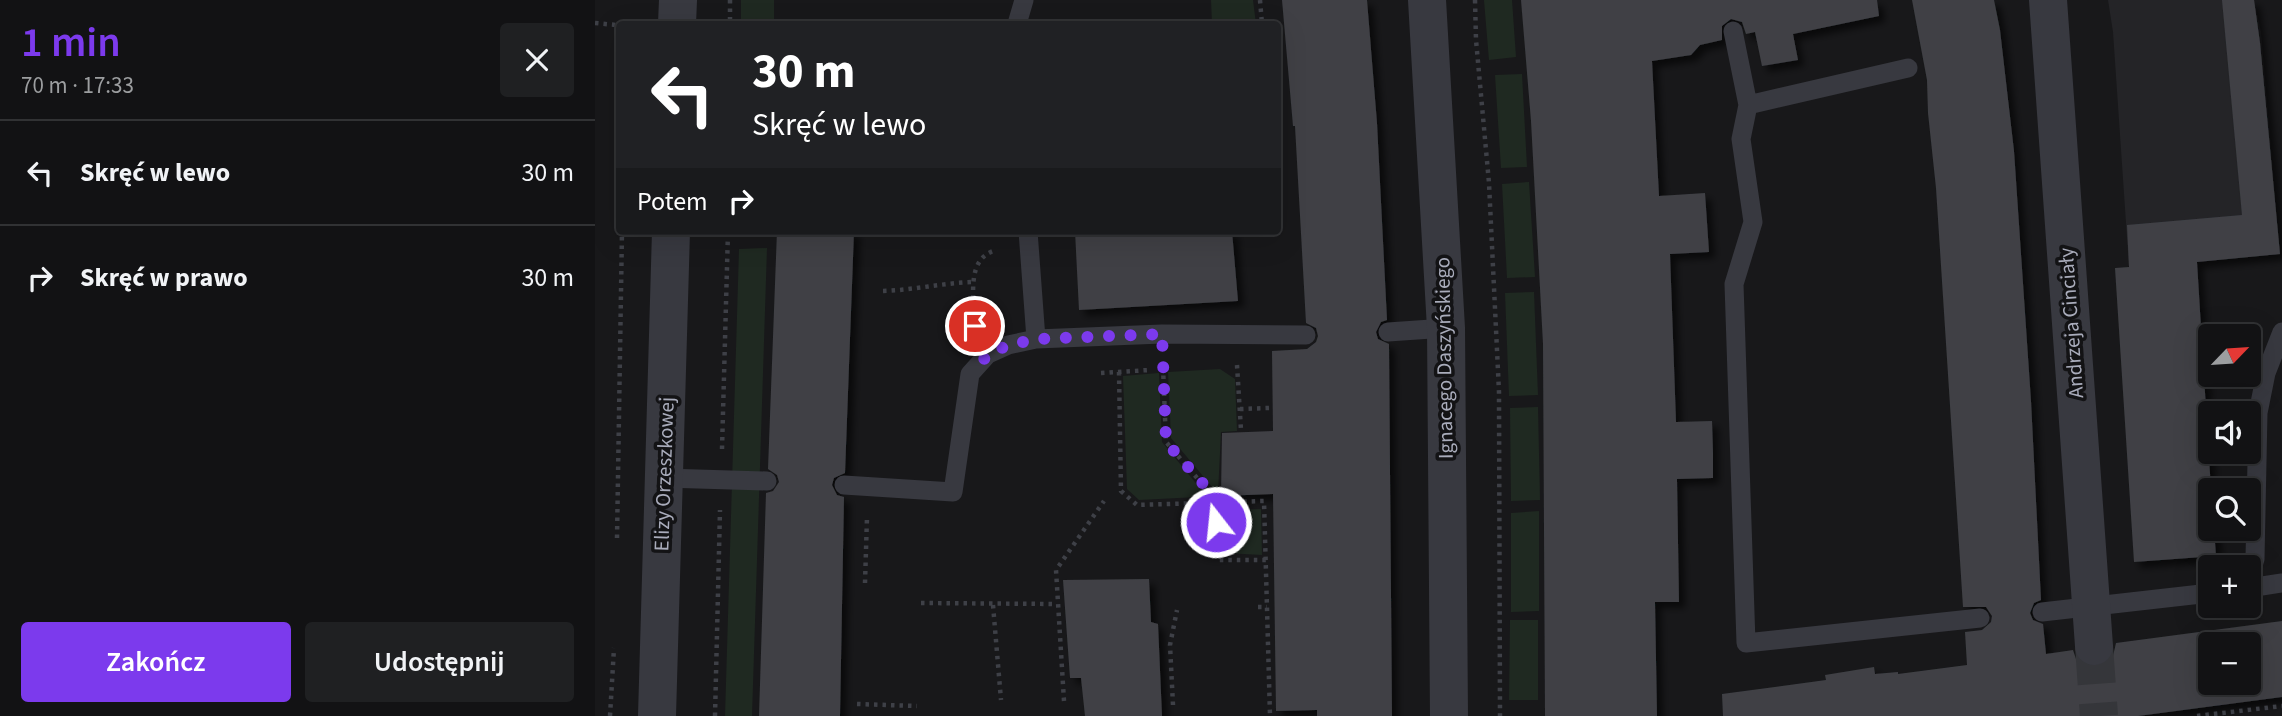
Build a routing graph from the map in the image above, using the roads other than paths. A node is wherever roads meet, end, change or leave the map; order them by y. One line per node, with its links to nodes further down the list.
1 (678, 0): 5 (street)
2 (1024, 0): 6 (lane)
3 (1427, 0): 12 (street, Ignacego Daszyńskiego)
4 (2049, 0): 24 (street, Andrzeja Cinciały)
5 (677, 21)
6 (1018, 21)
7 (1733, 31): 9 (lane)
8 (1908, 68): 9 (lane)
9 (1748, 106): 26 (lane)
10 (671, 235): 17 (street, Elizy Orzeszkowej)
11 (1028, 239): 16 (lane)
12 (1446, 328): 13 (lane); 29 (street, Ignacego Daszyńskiego)
13 (1388, 332)
14 (2282, 332): 20 (lane)
15 (1306, 335): 16 (lane)
16 (1036, 339): 19 (lane)
17 (664, 478): 18 (lane); 28 (street, Elizy Orzeszkowej)
18 (767, 481)
19 (845, 485)
20 (2255, 555)
21 (2282, 583): 22 (lane)
22 (2261, 586)
23 (2198, 595): 24 (lane)
24 (2092, 608): 25 (lane); 27 (street, Andrzeja Cinciały)
25 (2042, 612)
26 (1980, 618)
27 (2094, 646)
28 (657, 716)
29 (1449, 716)

